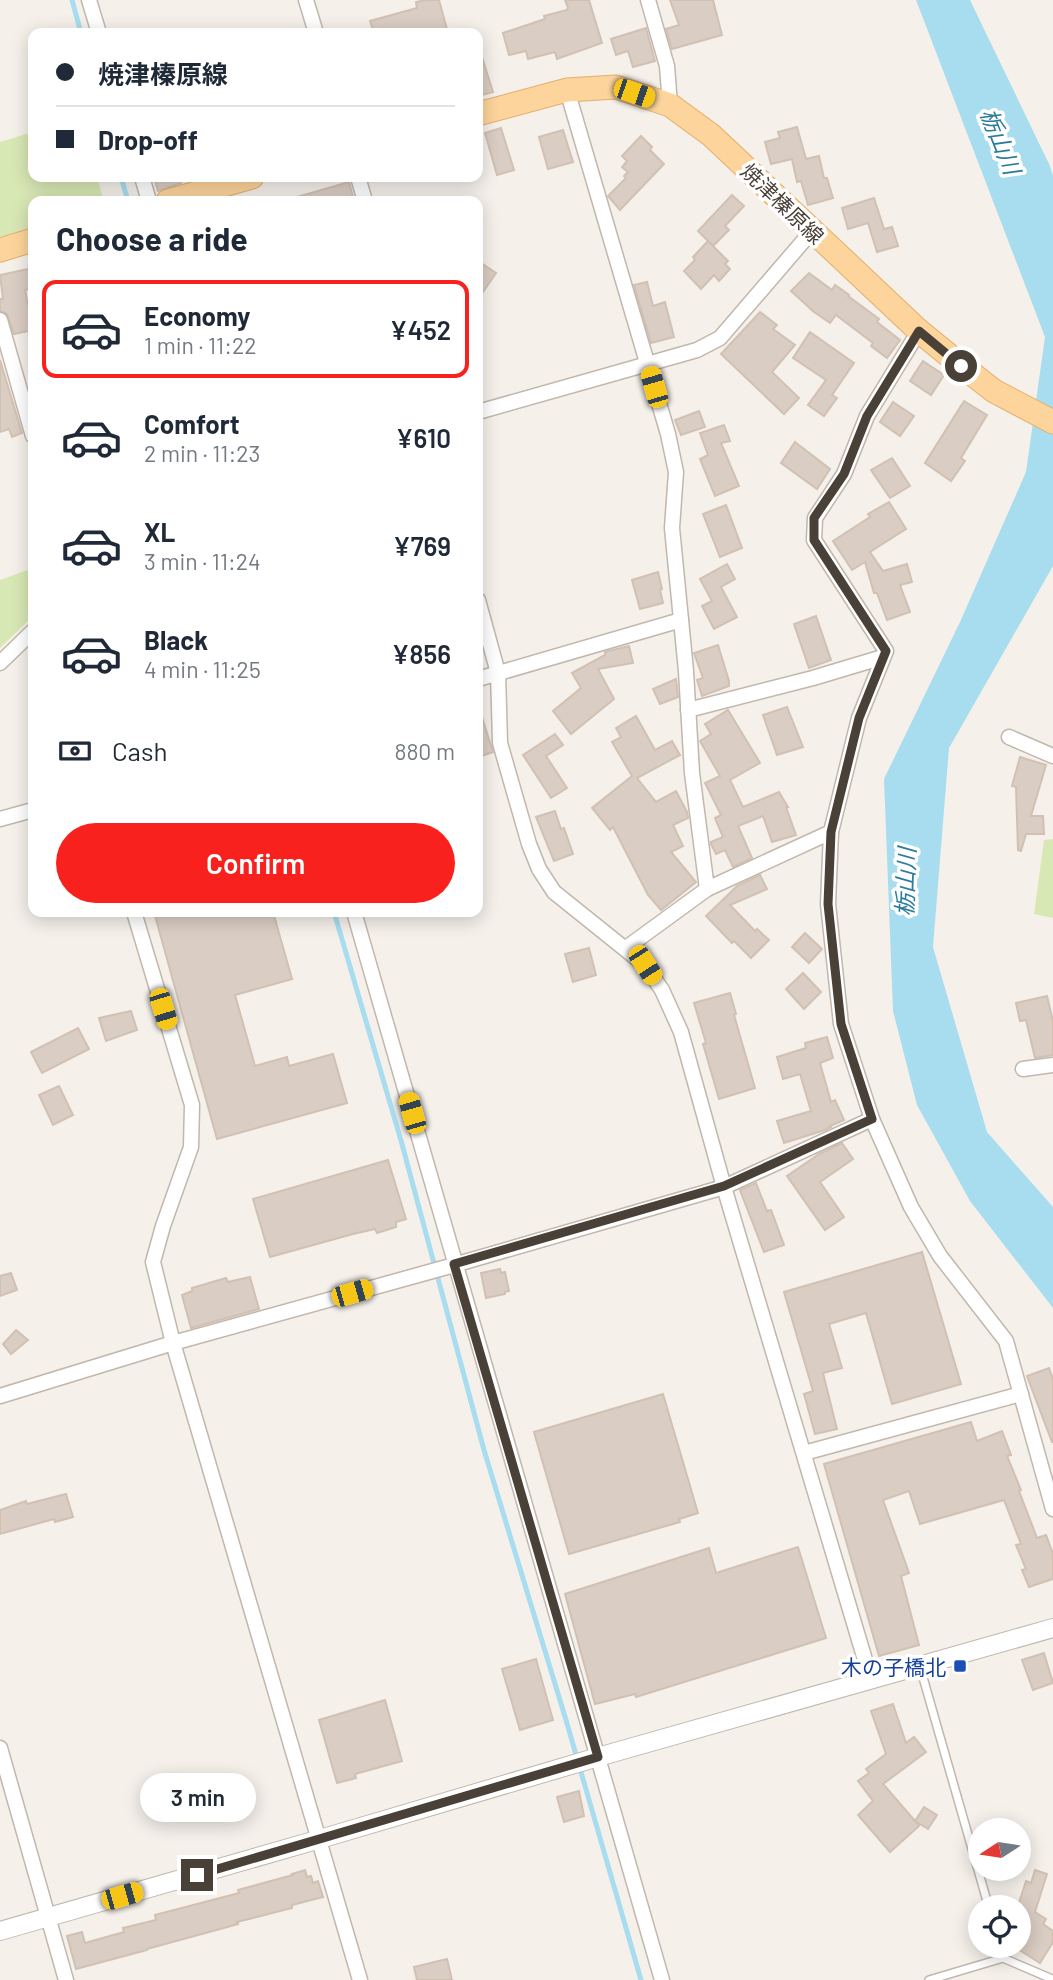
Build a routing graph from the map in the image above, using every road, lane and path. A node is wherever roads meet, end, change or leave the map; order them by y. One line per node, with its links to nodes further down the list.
1 (89, 0): 4 (street)
2 (306, 0): 5 (street)
3 (648, 0): 7 (street)
4 (97, 28)
5 (314, 28)
6 (567, 90): 7 (main road, 焼津榛原線); 8 (main road, 焼津榛原線); 16 (street)
7 (670, 106): 11 (main road, 焼津榛原線)
8 (483, 113)
9 (234, 182): 10 (main road)
10 (186, 196)
11 (812, 231): 15 (main road, 焼津榛原線); 16 (street)
12 (28, 242): 13 (main road)
13 (0, 250)
14 (0, 320): 18 (street)
15 (919, 331): 19 (main road, 焼津榛原線); 23 (street)
16 (648, 363): 17 (street); 21 (street)
17 (483, 411)
18 (28, 418)
19 (1053, 422)
20 (483, 618): 25 (street)
21 (681, 620): 25 (street); 27 (street)
22 (28, 636): 24 (street)
23 (883, 657): 27 (street); 32 (street)
24 (0, 663)
25 (498, 673): 26 (street); 36 (street)
26 (483, 678)
27 (688, 710): 33 (street)
28 (1009, 737): 29 (street)
29 (1053, 756)
30 (28, 811): 31 (street)
31 (0, 819)
32 (831, 832): 33 (street); 39 (street)
33 (707, 889): 36 (street)
34 (136, 917): 42 (street)
35 (355, 917): 41 (street)
36 (626, 948): 40 (street)
37 (1053, 1065): 38 (street)
38 (1023, 1069)
39 (872, 1119): 40 (street); 43 (street)
40 (724, 1186): 41 (street); 45 (street)
41 (451, 1266): 42 (street); 51 (street)
42 (173, 1343): 44 (street); 52 (street)
43 (1021, 1394): 45 (street); 46 (street)
44 (0, 1396)
45 (804, 1453): 49 (street)
46 (1053, 1509)
47 (1053, 1628): 48 (street)
48 (920, 1667): 49 (street); 53 (lane)
49 (871, 1680): 51 (street)
50 (0, 1748): 54 (street)
51 (598, 1757): 52 (street); 60 (street)
52 (320, 1839): 54 (street); 59 (street)
53 (985, 1895)
54 (48, 1917): 55 (street); 58 (street)
55 (0, 1931)
56 (1003, 1958): 57 (lane); 61 (lane)
57 (1052, 1979)
58 (66, 1980)
59 (360, 1980)
60 (662, 1980)
61 (929, 1980)

